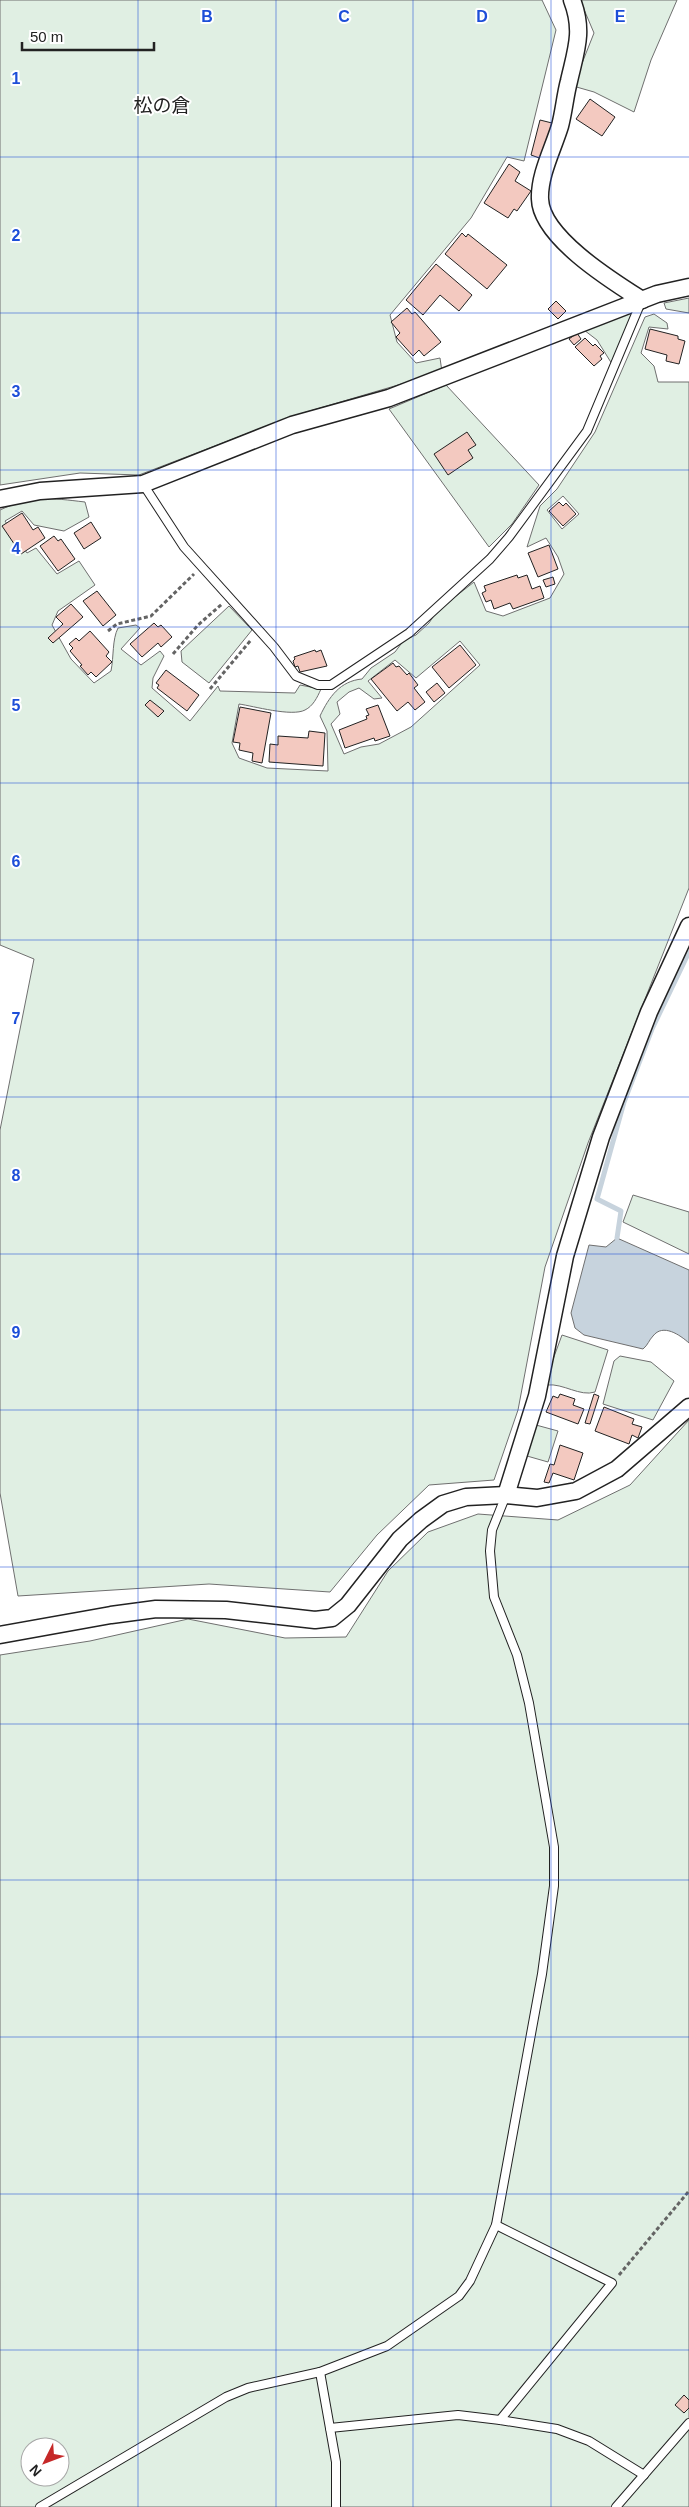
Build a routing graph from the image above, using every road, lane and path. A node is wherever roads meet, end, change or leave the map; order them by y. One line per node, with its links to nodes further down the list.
1 (572, 0): 3 (street)
2 (689, 287): 3 (street)
3 (642, 300): 4 (street); 8 (lane)
4 (143, 484): 5 (street); 6 (lane)
5 (0, 499)
6 (201, 567): 7 (lane); 9 (path)
7 (229, 598): 8 (lane); 10 (path)
8 (259, 630): 11 (path)
9 (108, 631)
10 (173, 654)
11 (210, 690)
12 (689, 926): 14 (street)
13 (689, 1407): 14 (street)
14 (506, 1495): 15 (street); 17 (lane)
15 (0, 1635)
16 (689, 2191): 18 (path)
17 (496, 2224): 18 (lane); 19 (lane)
18 (612, 2283): 20 (lane)
19 (320, 2372): 22 (lane); 24 (lane)
20 (500, 2420): 22 (lane); 23 (lane)
21 (689, 2423): 23 (lane)
22 (330, 2428): 25 (lane)
23 (644, 2475): 26 (lane)
24 (40, 2507)
25 (336, 2507)
26 (616, 2507)

